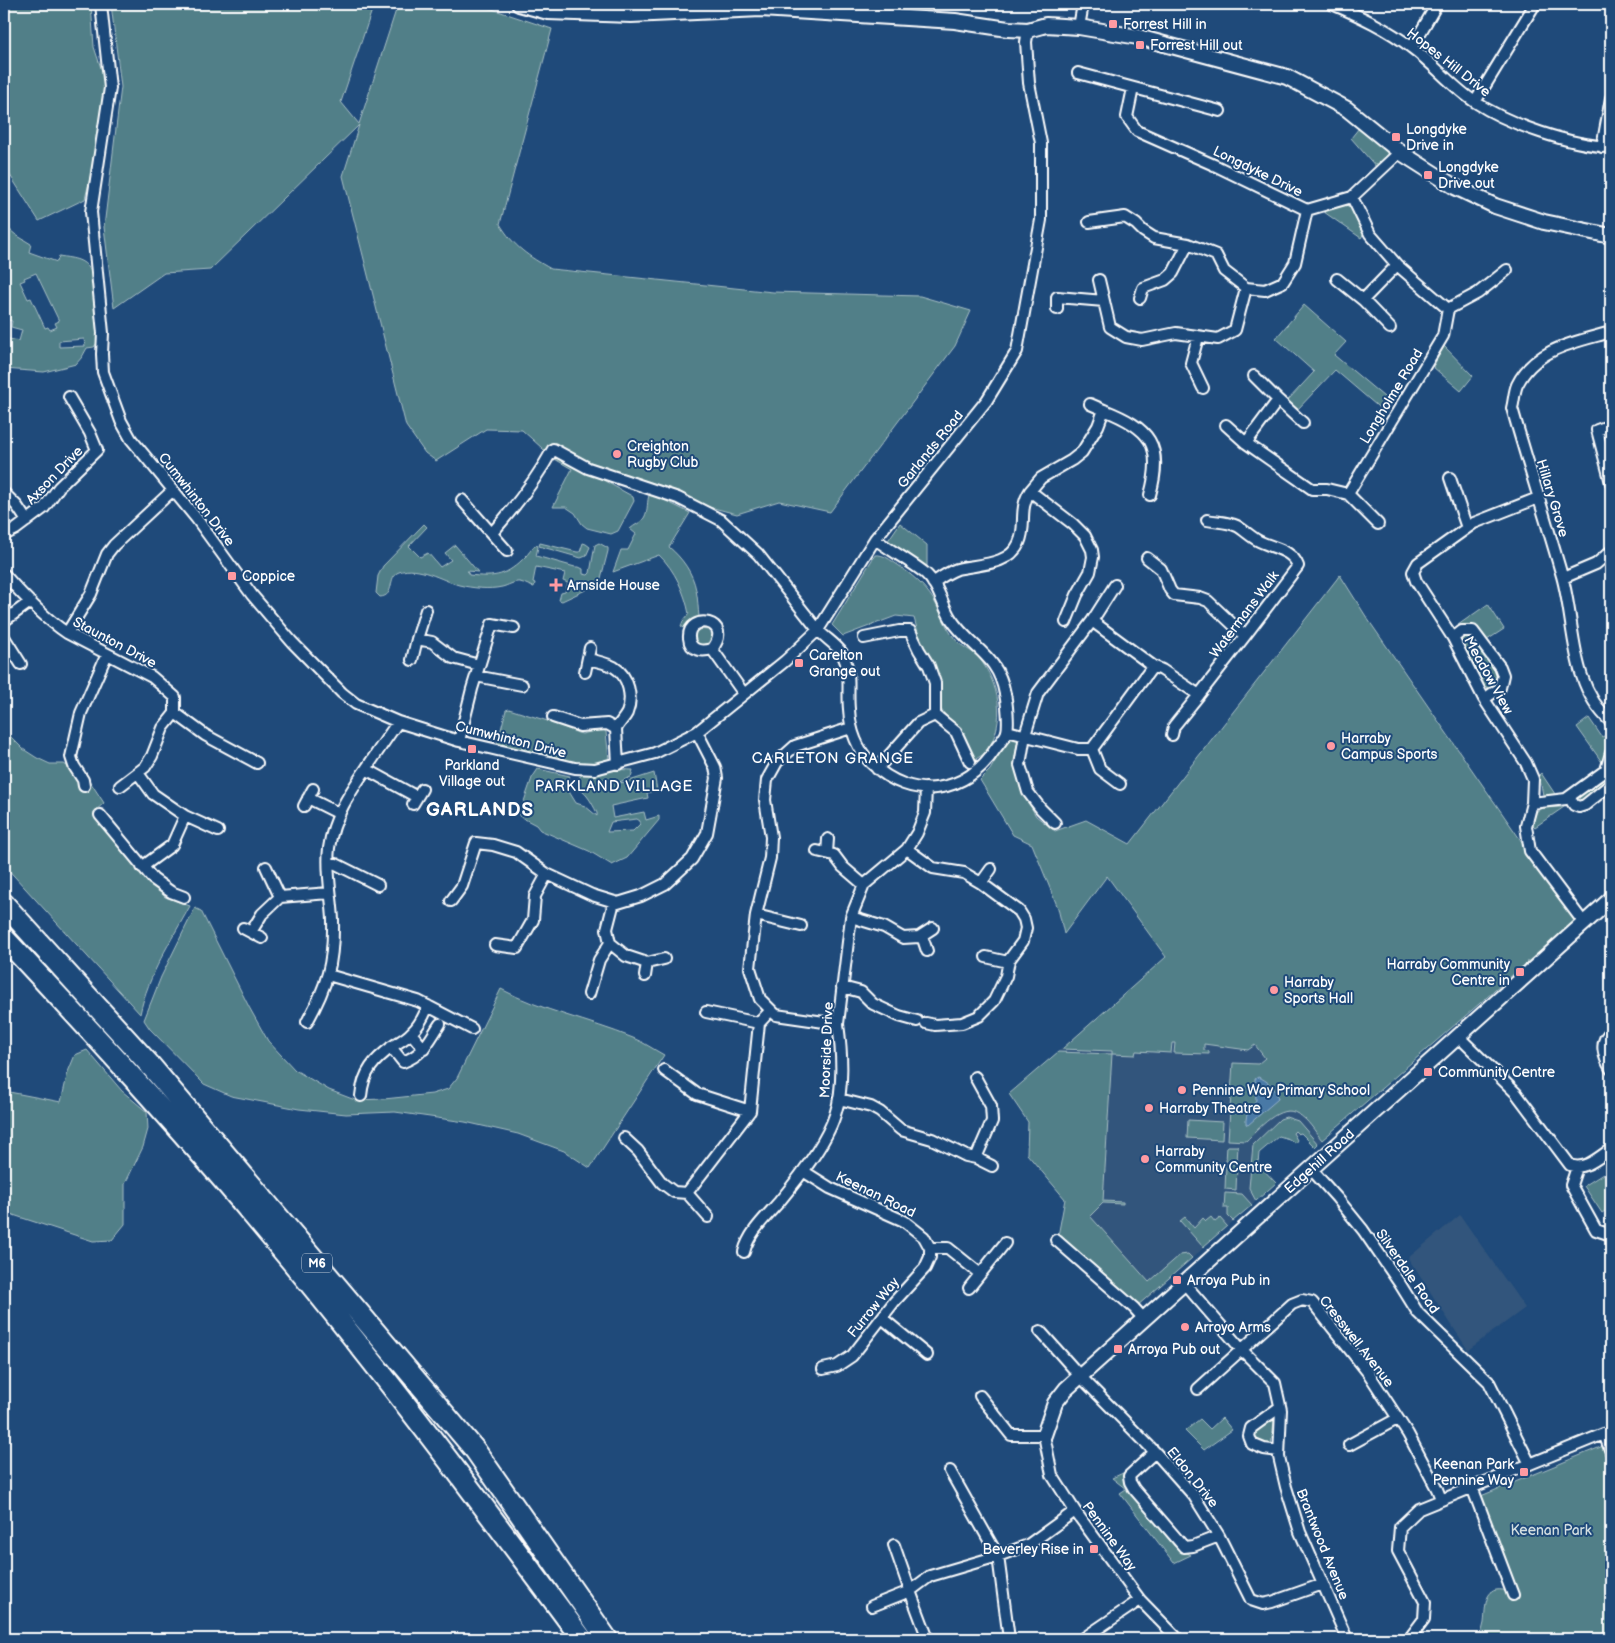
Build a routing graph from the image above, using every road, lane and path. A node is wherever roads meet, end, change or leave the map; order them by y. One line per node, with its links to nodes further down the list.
1 (101, 4): 49 (street, Cumwhinton Drive)
2 (519, 4): 7 (street)
3 (1083, 4): 9 (street)
4 (1332, 4): 11 (street, Hopes Hill Drive)
5 (1437, 4): 11 (street)
6 (1535, 4): 15 (street)
7 (761, 6): 8 (street)
8 (895, 10): 10 (street)
9 (1079, 27): 10 (street); 18 (street)
10 (1028, 30): 62 (street, Garlands Road)
11 (1412, 47): 15 (street, Hopes Hill Drive)
12 (1078, 73): 13 (street)
13 (1133, 88): 16 (street); 20 (street, Longdyke Drive)
14 (1611, 98): 17 (street)
15 (1475, 102): 17 (street, Hopes Hill Drive)
16 (1220, 110)
17 (1607, 147)
18 (1400, 152): 19 (street, Longdyke Drive); 22 (street)
19 (1352, 197): 20 (street, Longdyke Drive); 24 (street)
20 (1307, 210): 28 (street)
21 (1089, 222): 23 (street)
22 (1611, 236)
23 (1188, 244): 28 (street); 29 (street)
24 (1397, 265): 30 (street); 33 (street)
25 (1507, 270): 33 (street)
26 (1337, 279): 30 (street)
27 (1099, 280): 31 (street)
28 (1246, 288): 36 (street)
29 (1140, 298)
30 (1363, 300): 34 (street)
31 (1104, 301): 32 (street); 36 (street)
32 (1057, 309)
33 (1448, 309): 52 (street, Longholme Road)
34 (1390, 328)
35 (1611, 332): 54 (street, Hillary Grove)
36 (1198, 337): 38 (street)
37 (1254, 376): 40 (street)
38 (1203, 388)
39 (69, 397): 57 (street, Axson Drive)
40 (1278, 400): 43 (street); 46 (street)
41 (1090, 404): 42 (street)
42 (1104, 410): 50 (street); 53 (street)
43 (1303, 422)
44 (1226, 425): 46 (street)
45 (1611, 425): 48 (street)
46 (1246, 442): 52 (street)
47 (1450, 478): 59 (street)
48 (1611, 483)
49 (174, 490): 77 (street); 100 (street, Cumwhinton Drive)
50 (1030, 491): 68 (street); 74 (street)
51 (4, 493): 57 (street)
52 (1348, 494): 58 (street)
53 (1150, 495)
54 (1538, 498): 59 (street, Meadow View); 67 (street, Hillary Grove)
55 (462, 500): 60 (street)
56 (1206, 520): 78 (street, Watermans Walk)
57 (27, 521): 61 (street, Axson Drive)
58 (1378, 524)
59 (1467, 528): 81 (street, Meadow View)
60 (492, 533): 63 (street); 76 (street)
61 (4, 535)
62 (875, 539): 68 (street); 76 (street, Garlands Road)
63 (507, 551)
64 (1611, 551): 67 (street)
65 (1147, 558): 78 (street)
66 (4, 574): 70 (street, Staunton Drive)
67 (1563, 578): 101 (street, Hillary Grove)
68 (933, 583): 104 (street)
69 (1115, 585): 73 (street)
70 (30, 602): 72 (street); 77 (street, Staunton Drive)
71 (426, 610): 82 (street)
72 (4, 621)
73 (1092, 621): 90 (street); 106 (street)
74 (1066, 622)
75 (514, 628): 89 (street)
76 (818, 630): 94 (street, Garlands Road); 102 (street)
77 (67, 633): 85 (street, Staunton Drive)
78 (1245, 636): 95 (street, Watermans Walk)
79 (4, 638): 88 (street)
80 (864, 638): 98 (street)
81 (1452, 638): 96 (street, Meadow View); 96 (street)
82 (417, 639): 87 (street); 89 (street)
83 (590, 648): 86 (street)
84 (712, 649): 94 (street)
85 (107, 654): 97 (street, Staunton Drive); 119 (street)
86 (588, 659): 91 (street); 103 (street)
87 (412, 660)
88 (21, 664)
89 (479, 665): 92 (street)
90 (1153, 666): 95 (street); 109 (street)
91 (585, 672)
92 (476, 676): 93 (street); 108 (street)
93 (522, 685)
94 (744, 694): 105 (street, Garlands Road)
95 (1199, 695): 107 (street, Watermans Walk)
96 (1484, 699): 125 (street, Meadow View)
97 (174, 713): 112 (street); 116 (street)
98 (935, 715): 111 (street); 115 (street)
99 (553, 717): 103 (street)
100 (398, 722): 108 (street, Cumwhinton Drive); 114 (street)
101 (1611, 722)
102 (851, 728): 115 (street); 148 (street)
103 (616, 729): 113 (street)
104 (1007, 731): 106 (street); 121 (street)
105 (698, 732): 113 (street, Garlands Road); 146 (street)
106 (1025, 735): 109 (street); 129 (street)
107 (1172, 735)
108 (459, 741): 113 (street, Cumwhinton Drive)
109 (1092, 749): 117 (street)
110 (1611, 753): 123 (street)
111 (970, 762)
112 (257, 763)
113 (618, 764)
114 (366, 768): 122 (street); 126 (street)
115 (878, 769): 121 (street)
116 (138, 774): 120 (street); 128 (street)
117 (1120, 784)
118 (1611, 784): 123 (street)
119 (84, 786)
120 (120, 786)
121 (926, 788): 132 (street, Moorside Drive)
122 (418, 797)
123 (1569, 797): 125 (street)
124 (308, 798): 126 (street)
125 (1532, 803): 150 (street, Meadow View)
126 (338, 813): 133 (street)
127 (100, 815): 134 (street)
128 (185, 816): 130 (street); 134 (street)
129 (1056, 823)
130 (218, 832)
131 (828, 839): 140 (street)
132 (907, 849): 138 (street); 140 (street, Moorside Drive)
133 (328, 863): 139 (street); 141 (street)
134 (142, 867): 143 (street)
135 (266, 867): 142 (street)
136 (991, 869): 138 (street)
137 (547, 874): 145 (street); 146 (street); 157 (street)
138 (981, 883): 161 (street)
139 (378, 884)
140 (864, 885): 149 (street, Moorside Drive)
141 (329, 893): 142 (street); 163 (street)
142 (280, 897): 155 (street)
143 (184, 898)
144 (1611, 899): 150 (street, Edgehill Road)
145 (451, 901)
146 (614, 902): 156 (street)
147 (4, 904): 235 (highway, M6)
148 (756, 915): 151 (street); 168 (street)
149 (851, 917): 153 (street); 165 (street, Moorside Drive)
150 (1584, 923): 177 (street, Edgehill Road)
151 (801, 926)
152 (934, 928): 153 (street)
153 (919, 936): 158 (street)
154 (4, 938): 234 (highway, M6)
155 (262, 938)
156 (610, 944): 162 (street); 166 (street)
157 (495, 945)
158 (928, 951)
159 (986, 957): 161 (street)
160 (664, 959): 162 (street)
161 (1008, 962): 165 (street)
162 (647, 964): 164 (street)
163 (328, 975): 167 (street); 170 (street)
164 (645, 976)
165 (842, 987): 173 (street, Moorside Drive)
166 (588, 994)
167 (428, 1006): 174 (street); 176 (street)
168 (771, 1010): 171 (street); 173 (street)
169 (706, 1012): 171 (street)
170 (307, 1022)
171 (759, 1023): 185 (street)
172 (440, 1024): 179 (street)
173 (838, 1024): 184 (street, Moorside Drive)
174 (472, 1030)
175 (1611, 1032): 180 (street)
176 (411, 1033): 178 (street); 179 (street)
177 (1459, 1036): 190 (street); 191 (street, Edgehill Road)
178 (392, 1047): 179 (street); 183 (street)
179 (424, 1048)
180 (1611, 1068)
181 (664, 1070): 185 (street)
182 (975, 1077): 188 (street)
183 (361, 1096)
184 (839, 1099): 188 (street); 192 (street, Moorside Drive)
185 (750, 1111): 193 (street)
186 (624, 1138): 193 (street)
187 (1611, 1149): 190 (street)
188 (976, 1158): 189 (street)
189 (992, 1166)
190 (1577, 1167): 195 (street)
191 (1310, 1169): 201 (street, Edgehill Road); 220 (street, Silverdale Road)
192 (803, 1171): 198 (street, Keenan Road); 199 (street, Moorside Drive)
193 (687, 1192): 194 (street)
194 (708, 1218)
195 (1611, 1235)
196 (1056, 1240): 204 (street)
197 (1005, 1243): 200 (street)
198 (930, 1248): 200 (street); 203 (street, Furrow Way)
199 (744, 1252)
200 (979, 1274): 202 (street)
201 (1184, 1283): 204 (street, Edgehill Road); 206 (street, Brantwood Avenue)
202 (968, 1288)
203 (882, 1318): 207 (street); 208 (street, Furrow Way)
204 (1144, 1319): 209 (street, Edgehill Road)
205 (1040, 1331): 209 (street, Eldon Drive)
206 (1242, 1350): 210 (street); 212 (street, Brantwood Avenue); 213 (street, Cresswell Avenue)
207 (927, 1356)
208 (823, 1368)
209 (1080, 1376): 215 (street, Edgehill Road); 217 (street, Eldon Drive)
210 (1198, 1389)
211 (980, 1396): 215 (street)
212 (1280, 1407): 218 (street, Brantwood Avenue); 218 (street)
213 (1397, 1419): 216 (street); 223 (street, Cresswell Avenue)
214 (1608, 1433): 219 (street); 220 (street)
215 (1044, 1435): 224 (street, Pennine Way)
216 (1349, 1445)
217 (1155, 1452): 225 (street, Eldon Drive); 225 (street)
218 (1279, 1452): 228 (street, Brantwood Avenue)
219 (1611, 1452)
220 (1530, 1464): 222 (street)
221 (950, 1470): 227 (street)
222 (1472, 1488): 223 (street); 230 (street)
223 (1441, 1499): 240 (street)
224 (1075, 1511): 227 (street); 231 (street, Pennine Way)
225 (1220, 1536): 228 (street, Eldon Drive)
226 (894, 1544): 229 (street)
227 (998, 1556): 229 (street); 237 (street)
228 (1323, 1584): 239 (street, Brantwood Avenue)
229 (910, 1591): 232 (street); 236 (street)
230 (1513, 1595)
231 (1140, 1600): 233 (street); 238 (street, Pennine Way)
232 (872, 1606)
233 (1082, 1635)
234 (582, 1639)
235 (607, 1639)
236 (928, 1639)
237 (1009, 1639)
238 (1178, 1639)
239 (1347, 1639)
240 (1408, 1639)

